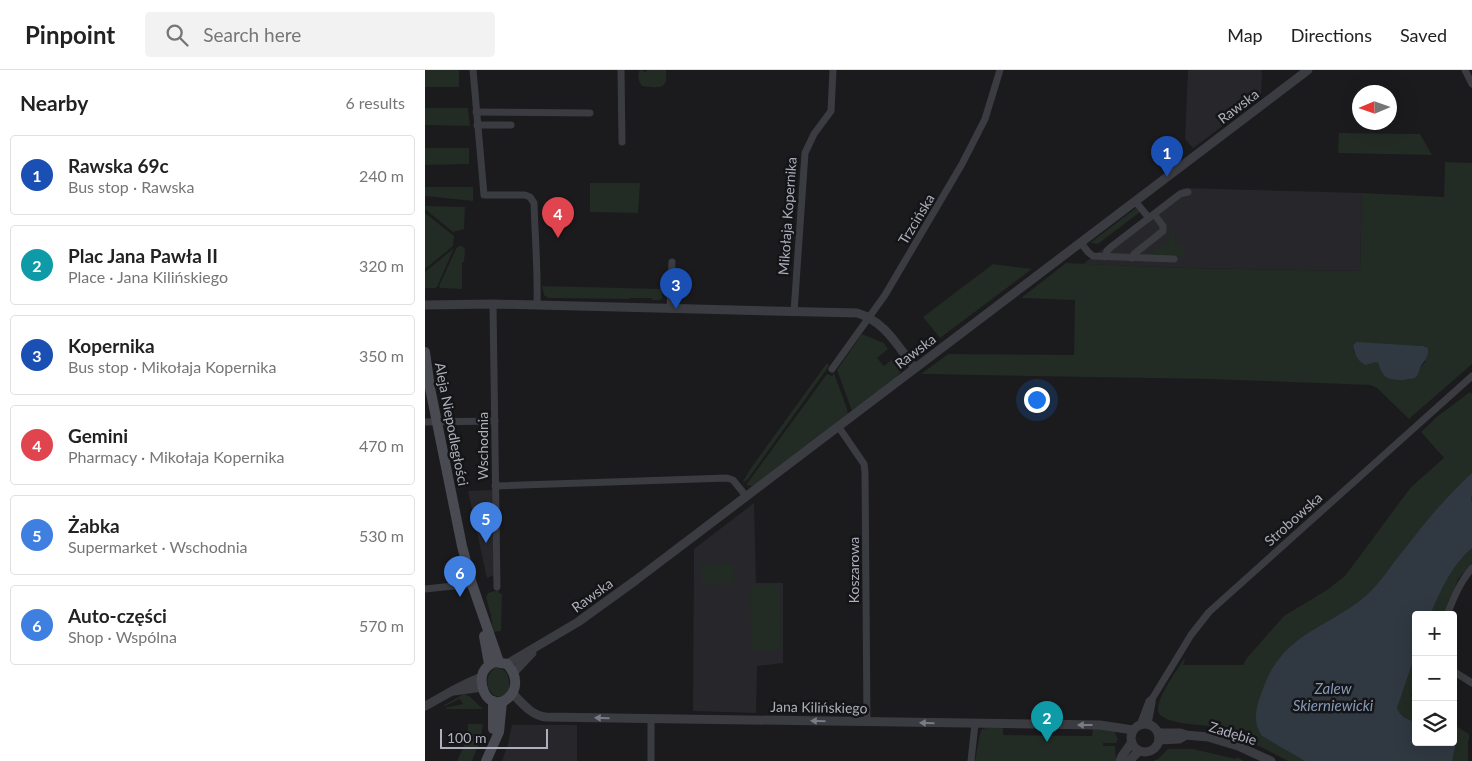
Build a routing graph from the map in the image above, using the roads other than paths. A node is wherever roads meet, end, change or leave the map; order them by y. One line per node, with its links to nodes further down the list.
1 (473, 70): 8 (street)
2 (621, 70): 12 (street)
3 (833, 70): 25 (street, Mikołaja Kopernika)
4 (1001, 70): 26 (street, Trzcińska)
5 (1308, 70): 14 (street, Rawska)
6 (1465, 70): 7 (street)
7 (1472, 84)
8 (476, 112): 9 (street); 10 (street)
9 (590, 113)
10 (477, 125): 11 (street); 22 (street)
11 (511, 125)
12 (622, 142)
13 (1188, 192): 15 (street)
14 (1135, 201): 15 (street); 16 (street, Rawska)
15 (1152, 216): 17 (street); 18 (street)
16 (1081, 243): 17 (street); 28 (street, Rawska)
17 (1105, 257): 18 (street)
18 (1131, 258): 19 (street)
19 (1174, 259)
20 (672, 262): 24 (street)
21 (493, 304): 22 (street); 23 (street); 31 (street, Wschodnia)
22 (537, 305): 24 (street)
23 (425, 306)
24 (670, 309): 25 (street)
25 (794, 312): 26 (street)
26 (869, 317): 28 (street); 29 (street, Trzcińska)
27 (425, 352): 33 (main road, Aleja Niepodległości)
28 (915, 368): 34 (street, Rawska)
29 (832, 369)
30 (1472, 376): 52 (street, Strobowska)
31 (495, 421): 33 (street); 35 (street, Wschodnia)
32 (425, 422): 33 (street)
33 (437, 422): 38 (main road, Aleja Niepodległości)
34 (838, 426): 36 (street, Rawska); 50 (street, Koszarowa)
35 (495, 486): 36 (street); 39 (street, Wschodnia)
36 (746, 496): 42 (street, Rawska)
37 (1472, 568): 41 (street)
38 (472, 584): 40 (street); 42 (main road, Aleja Niepodległości)
39 (497, 587)
40 (425, 589)
41 (1449, 611)
42 (502, 666): 44 (main road); 46 (main road)
43 (1457, 674): 45 (street)
44 (482, 682): 47 (main road); 48 (street)
45 (1472, 684)
46 (513, 694): 47 (main road); 49 (street, Jana Kilińskiego, one-way to 46)
47 (498, 701): 56 (main road)
48 (425, 706)
49 (651, 719): 50 (street, Jana Kilińskiego, one-way to 49); 57 (street)
50 (867, 722): 51 (street, Jana Kilińskiego, one-way to 50)
51 (975, 724): 52 (street, Jana Kilińskiego, one-way to 51); 58 (street)
52 (1140, 726): 53 (street); 54 (street)
53 (1159, 737): 55 (street); 61 (street, Zadębie)
54 (1132, 742): 55 (street); 59 (street)
55 (1139, 750): 60 (street)
56 (485, 761)
57 (651, 761)
58 (971, 761)
59 (1120, 761)
60 (1129, 761)
61 (1271, 761)

